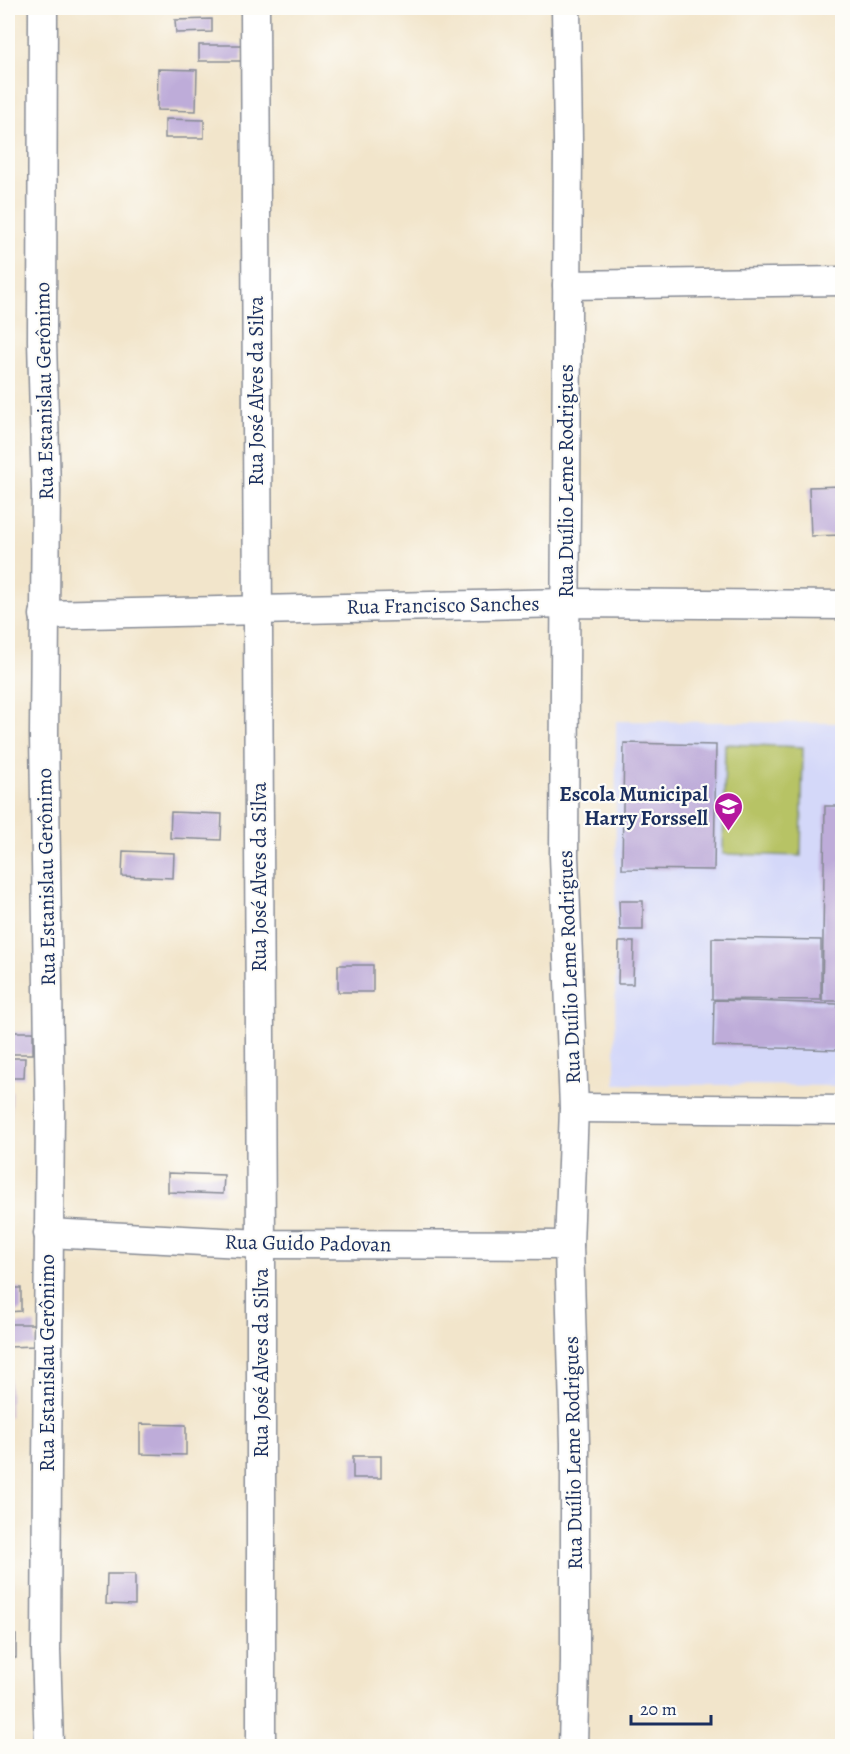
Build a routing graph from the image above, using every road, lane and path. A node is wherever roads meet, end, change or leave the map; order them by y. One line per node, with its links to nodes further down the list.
1 (43, 8): 9 (street, Rua Estanislau Gerônimo)
2 (255, 8): 8 (street, Rua José Alves da Silva)
3 (566, 8): 5 (street, Rua Duílio Leme Rodrigues)
4 (843, 281): 5 (street)
5 (567, 285): 6 (street, Rua Duílio Leme Rodrigues)
6 (566, 603): 7 (street, Rua Francisco Sanches); 8 (street, Rua Francisco Sanches); 10 (street, Rua Duílio Leme Rodrigues)
7 (843, 605)
8 (257, 609): 9 (street, Rua Francisco Sanches); 13 (street, Rua José Alves da Silva)
9 (44, 615): 12 (street, Rua Estanislau Gerônimo)
10 (574, 1108): 11 (street); 14 (street, Rua Duílio Leme Rodrigues)
11 (843, 1110)
12 (48, 1233): 13 (street, Rua Guido Padovan); 15 (street, Rua Estanislau Gerônimo)
13 (261, 1244): 14 (street, Rua Guido Padovan); 16 (street, Rua José Alves da Silva)
14 (569, 1245): 17 (street, Rua Duílio Leme Rodrigues)
15 (49, 1746)
16 (261, 1746)
17 (573, 1746)

